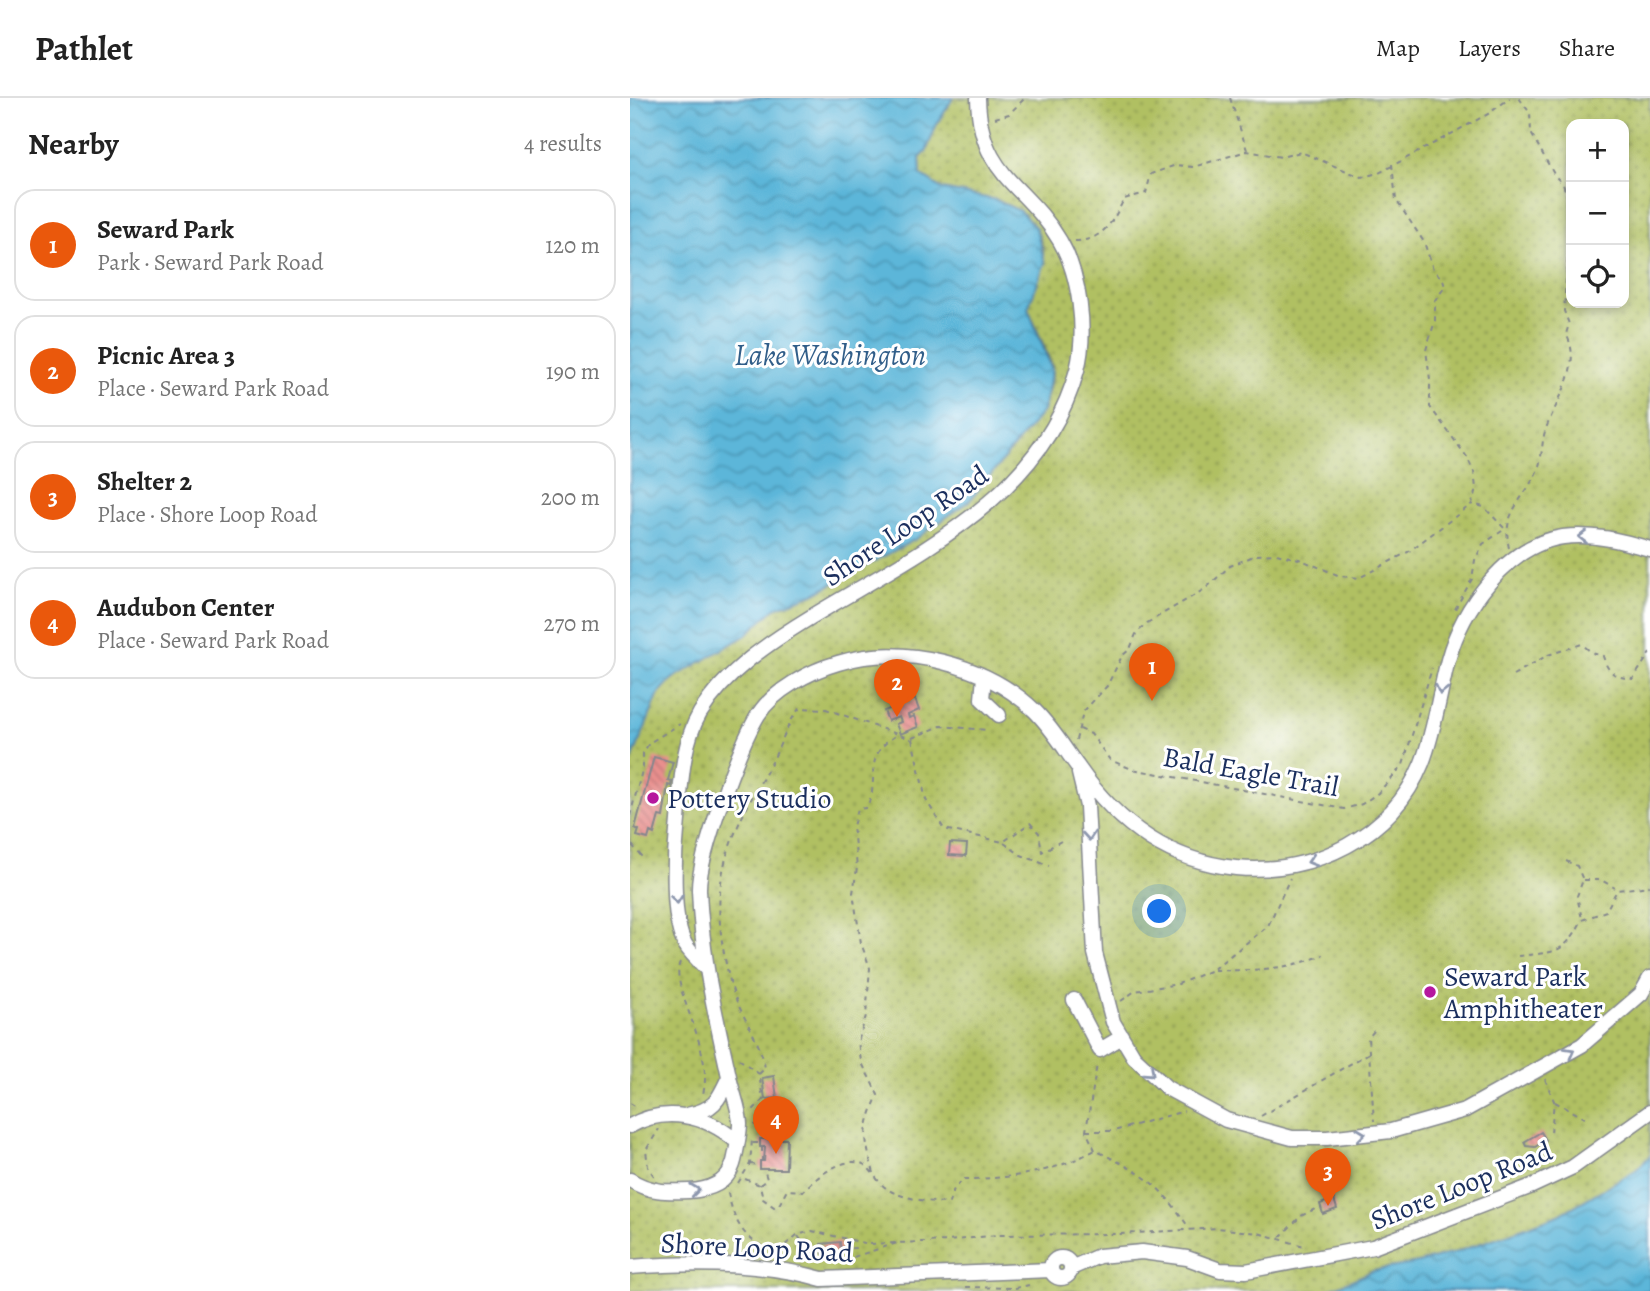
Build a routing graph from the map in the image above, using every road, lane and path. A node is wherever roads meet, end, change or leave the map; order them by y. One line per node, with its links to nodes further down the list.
1 (978, 98): 6 (street, Shore Loop Road)
2 (1025, 98): 6 (path)
3 (1230, 98): 7 (path)
4 (1510, 98): 8 (path)
5 (1519, 98): 9 (path)
6 (980, 121): 10 (street, Shore Loop Road)
7 (1247, 150): 8 (path); 10 (path)
8 (1392, 164): 12 (path)
9 (1566, 193)
10 (1060, 241): 21 (street, Shore Loop Road)
11 (1570, 245): 13 (path)
12 (1472, 504): 13 (path); 23 (path)
13 (1505, 529): 15 (path); 16 (path)
14 (1650, 549): 15 (street, one-way to 15)
15 (1511, 563): 36 (street, one-way to 36)
16 (1452, 614)
17 (1650, 653): 19 (path)
18 (1434, 660): 23 (path, Bald Eagle Trail)
19 (1513, 675)
20 (984, 677): 22 (street); 28 (street); 46 (street)
21 (700, 714): 29 (path); 46 (street, Shore Loop Road, one-way to 46)
22 (999, 715)
23 (1080, 729): 27 (path)
24 (987, 730): 26 (path)
25 (895, 736): 26 (path); 41 (path); 87 (path)
26 (911, 738): 31 (path)
27 (1076, 740)
28 (1078, 768): 36 (street); 50 (street, one-way to 50)
29 (630, 816)
30 (1061, 841): 31 (path)
31 (1003, 842): 35 (path)
32 (631, 843): 33 (path)
33 (642, 857)
34 (1566, 861): 37 (path)
35 (1049, 866)
36 (1288, 867): 47 (path)
37 (1583, 880): 39 (path); 40 (path)
38 (1650, 886): 39 (path)
39 (1617, 890): 40 (path)
40 (1582, 920): 44 (path)
41 (722, 944): 42 (path); 57 (path)
42 (715, 946)
43 (1323, 955): 47 (path)
44 (1518, 956)
45 (681, 960): 59 (path)
46 (707, 970): 58 (street)
47 (1213, 970): 50 (path)
48 (1650, 978): 56 (street, one-way to 48)
49 (1074, 1000): 53 (street)
50 (1109, 1007): 52 (street)
51 (1374, 1031): 54 (path)
52 (1122, 1037): 53 (street); 63 (street, one-way to 63)
53 (1100, 1050): 74 (path)
54 (1369, 1053): 72 (path); 75 (path)
55 (738, 1058): 57 (path)
56 (1540, 1069): 61 (path); 75 (street)
57 (760, 1074): 60 (path)
58 (729, 1077): 66 (street); 78 (street)
59 (702, 1097)
60 (763, 1100): 67 (path); 71 (path)
61 (1554, 1101): 68 (path); 76 (path)
62 (630, 1103): 64 (path)
63 (1204, 1108): 72 (street); 74 (path)
64 (641, 1110)
65 (1650, 1112): 105 (street, Shore Loop Road)
66 (684, 1115): 73 (street); 78 (street)
67 (748, 1116)
68 (1585, 1118)
69 (659, 1125): 90 (path)
70 (754, 1125): 71 (path)
71 (766, 1125): 77 (path)
72 (1245, 1125): 75 (street, one-way to 75)
73 (630, 1126)
74 (1086, 1131): 82 (path)
75 (1375, 1133)
76 (1551, 1133)
77 (764, 1139)
78 (735, 1140): 89 (street, one-way to 78)
79 (752, 1143): 80 (path)
80 (760, 1143)
81 (762, 1147): 83 (path)
82 (1095, 1150): 87 (path); 94 (path)
83 (762, 1160)
84 (750, 1164): 85 (path)
85 (760, 1165)
86 (764, 1169): 91 (path)
87 (874, 1174): 91 (path)
88 (744, 1178): 91 (path)
89 (630, 1180)
90 (657, 1181)
91 (760, 1185)
92 (727, 1190): 95 (path)
93 (1315, 1209): 96 (path)
94 (1189, 1228): 96 (path); 97 (path)
95 (797, 1235): 97 (path); 99 (path)
96 (1280, 1238): 98 (path)
97 (898, 1243): 102 (path)
98 (1312, 1248)
99 (808, 1249): 100 (path); 104 (path)
100 (822, 1249)
101 (841, 1249): 102 (path)
102 (855, 1255): 103 (path)
103 (844, 1260)
104 (817, 1261)
105 (630, 1267)

